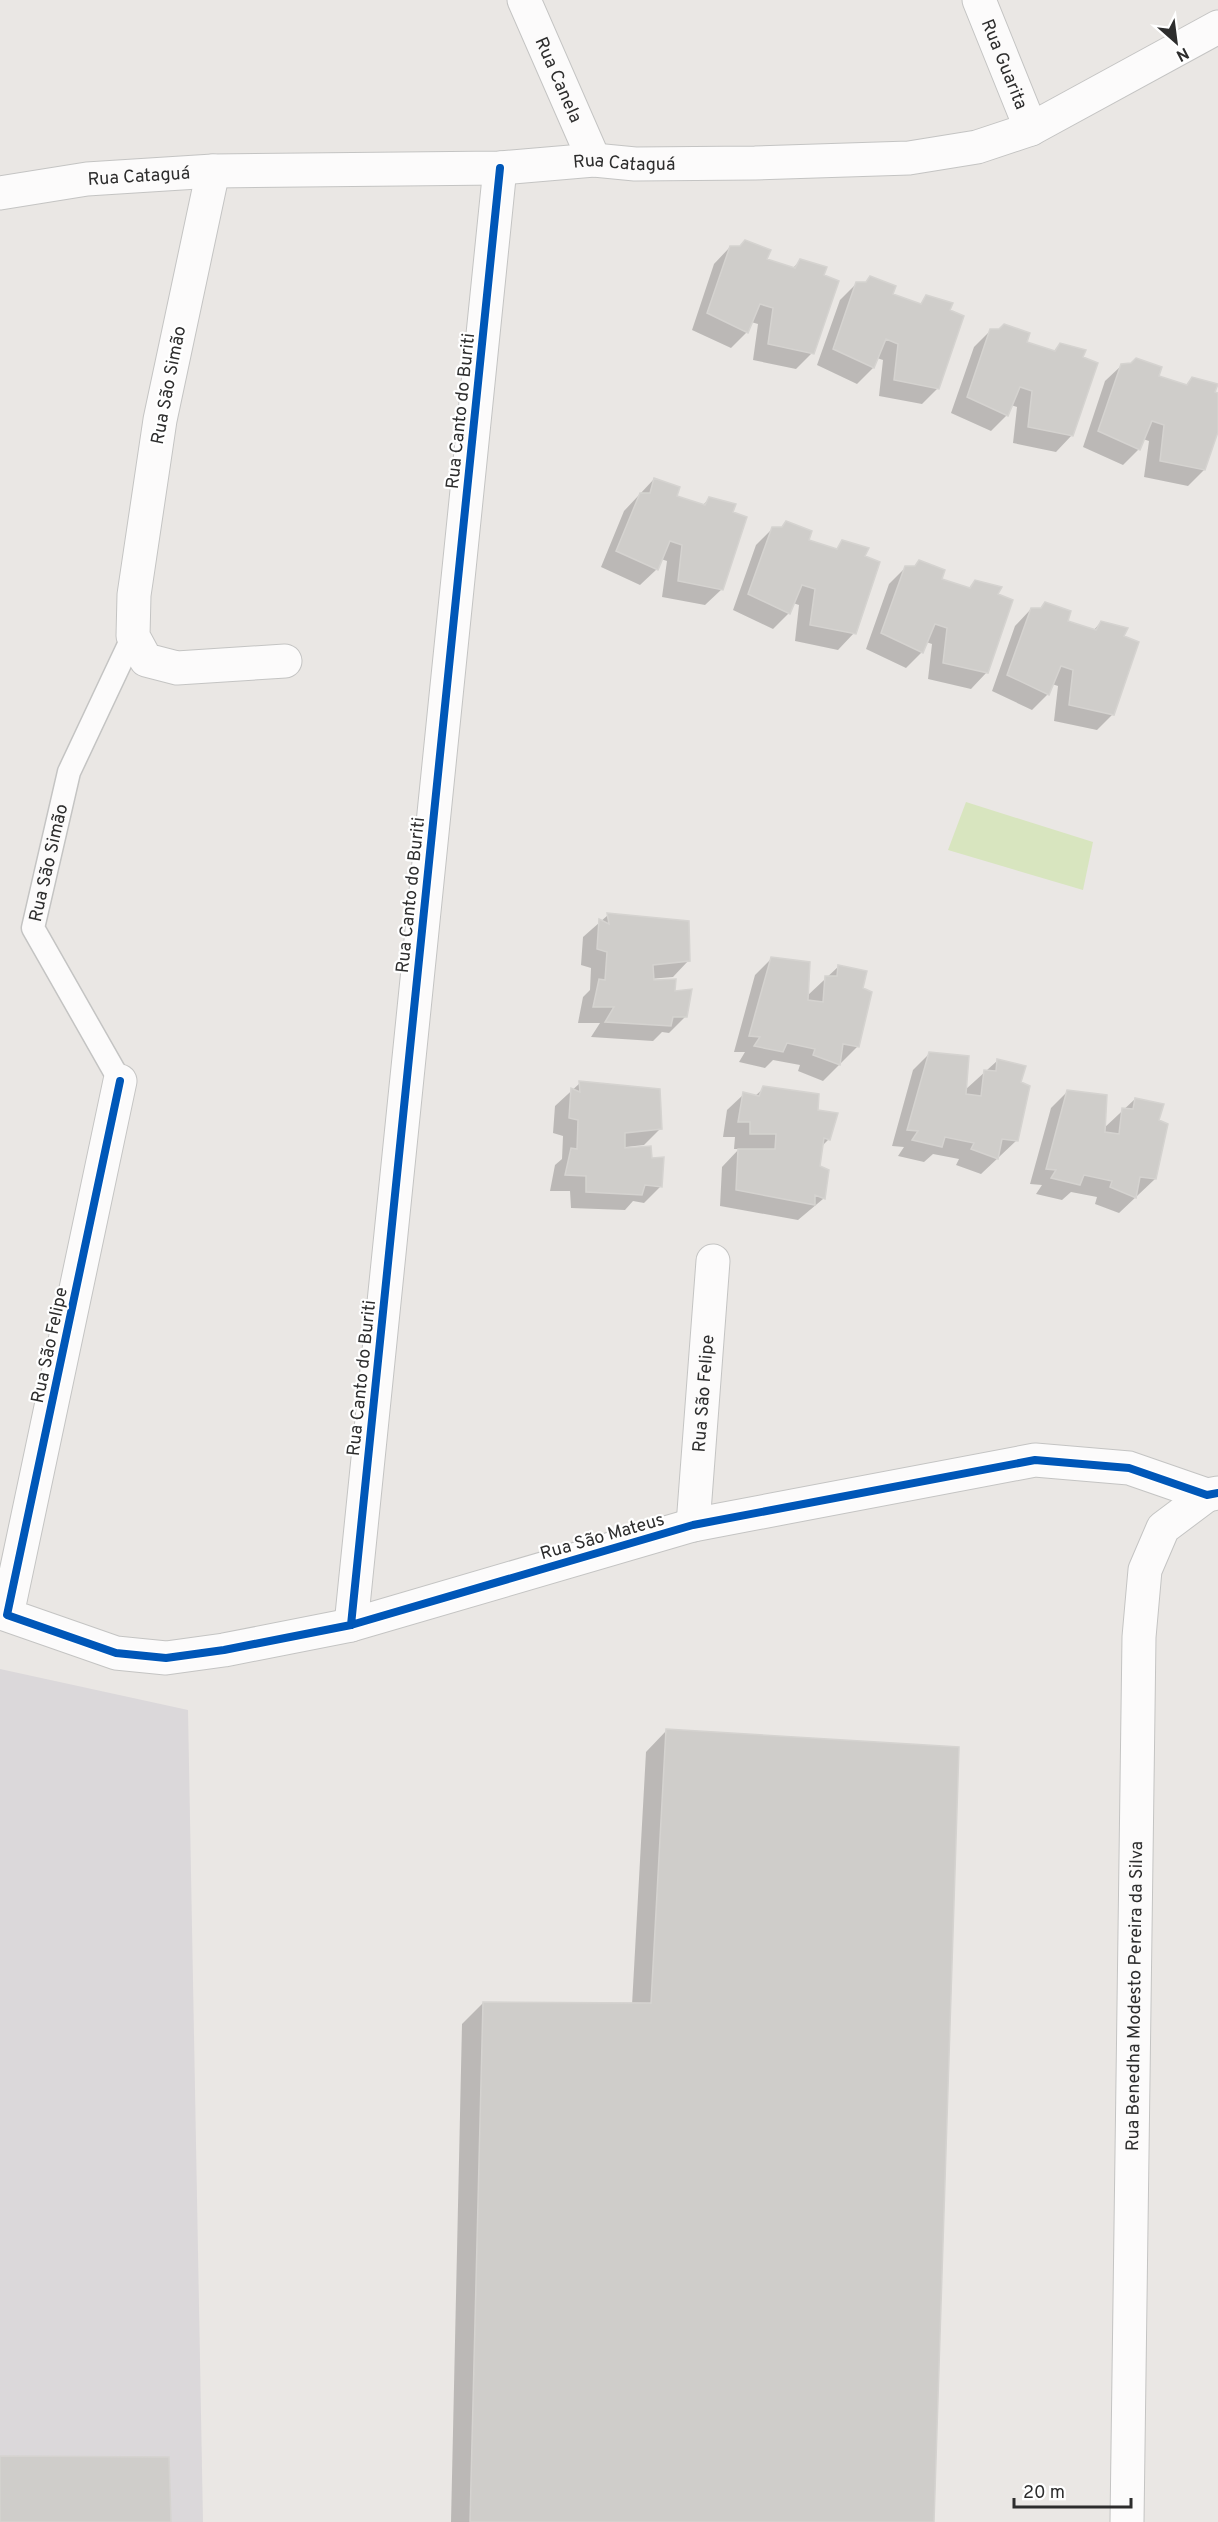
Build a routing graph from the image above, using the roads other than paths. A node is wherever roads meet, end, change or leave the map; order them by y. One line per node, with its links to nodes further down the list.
1 (524, 0): 5 (street, Rua Canela)
2 (979, 0): 4 (street, Rua Guarita)
3 (1218, 27): 4 (street, Rua Cataguá)
4 (1031, 129): 5 (street, Rua Cataguá)
5 (594, 160): 6 (street, Rua Cataguá)
6 (500, 168): 7 (street, Rua Cataguá); 16 (street, Rua Canto do Buriti)
7 (213, 171): 8 (street, Rua Cataguá); 9 (street, Rua São Simão)
8 (0, 193)
9 (133, 636): 10 (street); 11 (lane, Rua São Simão)
10 (285, 661)
11 (120, 1081): 15 (street, Rua São Felipe)
12 (713, 1261): 14 (street, Rua São Felipe)
13 (1213, 1494): 14 (street, Rua São Mateus); 17 (street, Rua Benedha Modesto Pereira da Silva)
14 (693, 1525): 16 (street, Rua São Mateus)
15 (4, 1615): 16 (street, Rua São Mateus)
16 (351, 1624)
17 (1127, 2522)

